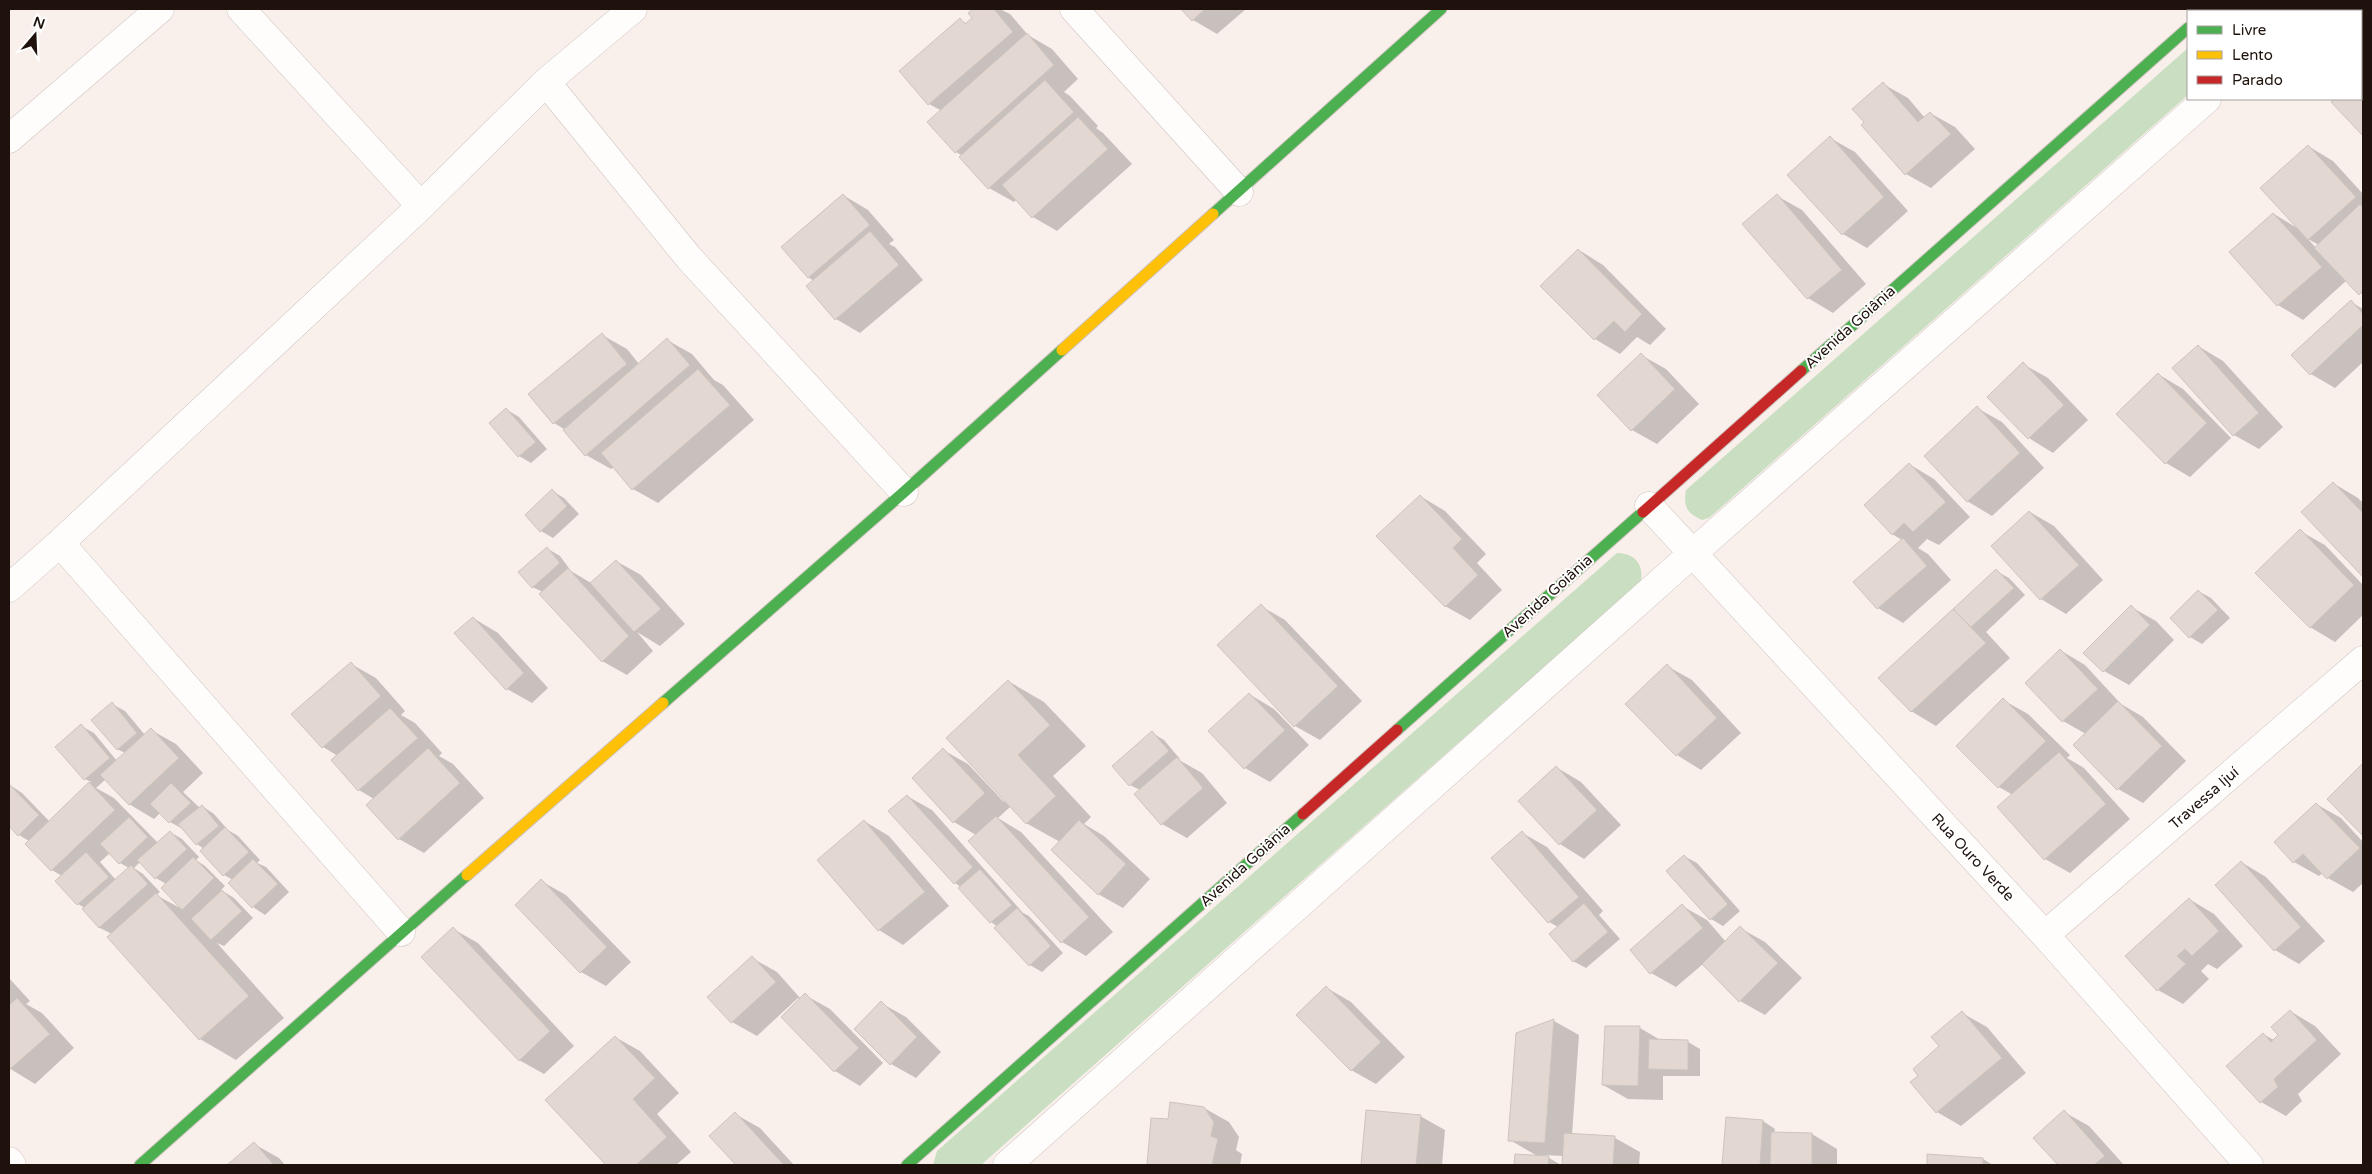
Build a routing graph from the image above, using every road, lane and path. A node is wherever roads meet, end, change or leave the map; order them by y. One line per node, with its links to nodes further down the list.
1 (160, 9): 9 (street)
2 (241, 9): 11 (street)
3 (633, 9): 7 (street)
4 (1074, 9): 10 (street)
5 (1441, 9): 10 (street)
6 (2187, 29): 13 (street, Avenida Goiânia)
7 (546, 82): 11 (street); 12 (street)
8 (2206, 100): 15 (street)
9 (9, 139)
10 (1239, 192): 12 (street)
11 (421, 206): 14 (street)
12 (904, 492): 18 (street)
13 (1649, 506): 15 (street, Rua Ouro Verde); 23 (street, Avenida Goiânia)
14 (60, 543): 16 (street); 18 (street)
15 (1693, 553): 19 (street, Rua Ouro Verde); 24 (street)
16 (9, 588)
17 (2363, 660): 19 (street, Travessa Ijuí)
18 (401, 932): 22 (street)
19 (2046, 935): 25 (street, Rua Ouro Verde)
20 (9, 1161): 21 (street)
21 (12, 1165)
22 (140, 1165)
23 (907, 1165)
24 (1007, 1165)
25 (2249, 1165)

